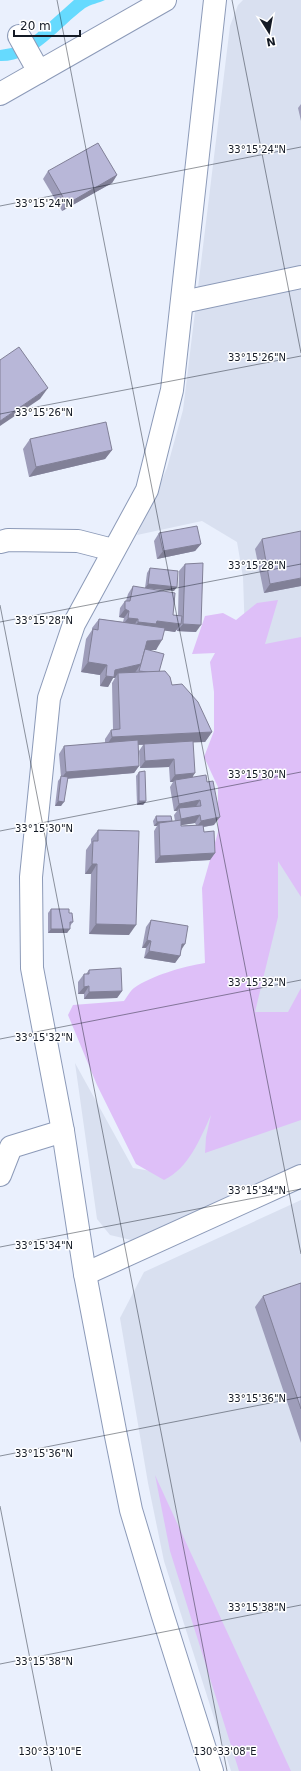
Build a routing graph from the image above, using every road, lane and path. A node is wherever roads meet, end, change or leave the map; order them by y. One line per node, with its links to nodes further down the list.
1 (165, 0): 4 (street)
2 (215, 0): 7 (street)
3 (19, 36): 4 (street)
4 (36, 67): 5 (street)
5 (0, 94)
6 (301, 277): 7 (street)
7 (183, 302): 9 (street)
8 (0, 542): 9 (street)
9 (113, 550): 10 (street)
10 (63, 1131): 11 (street); 13 (street)
11 (0, 1175)
12 (301, 1176): 13 (street)
13 (85, 1274): 14 (street)
14 (212, 1771)

